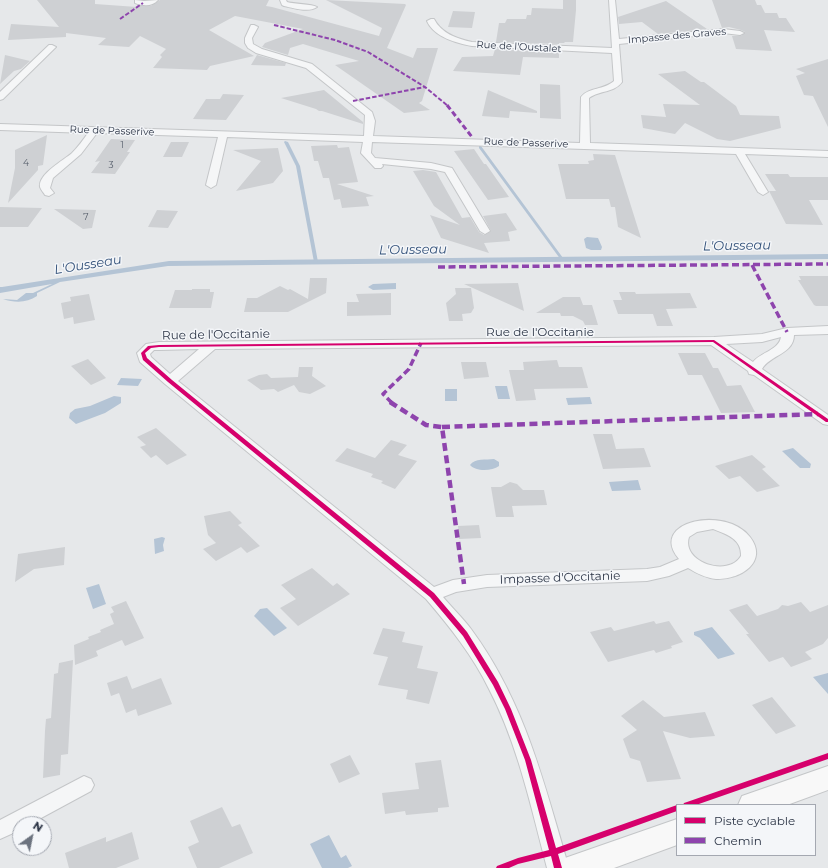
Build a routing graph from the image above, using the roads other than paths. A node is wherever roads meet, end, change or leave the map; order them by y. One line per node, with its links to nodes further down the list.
1 (138, 0): 2 (street)
2 (155, 0)
3 (283, 0): 5 (street)
4 (612, 0): 9 (street)
5 (313, 7)
6 (431, 21): 11 (street, Rue de l'Oustalet)
7 (254, 27): 16 (street)
8 (740, 33): 9 (street, Impasse des Graves)
9 (615, 42): 11 (street)
10 (52, 47): 12 (street)
11 (616, 51): 17 (street)
12 (0, 97)
13 (0, 127): 14 (street, Rue de Passerive)
14 (95, 130): 15 (street, Rue de Passerive); 22 (street)
15 (223, 135): 16 (street, Rue de Passerive); 20 (street)
16 (368, 138): 17 (street, Rue de Passerive); 23 (street)
17 (584, 145): 18 (street, Rue de Passerive)
18 (739, 151): 19 (street, Rue de Passerive); 21 (street)
19 (828, 154)
20 (211, 185)
21 (763, 192)
22 (49, 193)
23 (485, 231)
24 (828, 330): 25 (street, Rue de l'Occitanie)
25 (787, 332): 26 (street, Rue de l'Occitanie); 28 (street)
26 (714, 341): 27 (street, Rue de l'Occitanie); 28 (street)
27 (212, 345): 29 (street, Rue de l'Occitanie); 29 (street, Rue de l'Occitanie)
28 (754, 371): 30 (street)
29 (170, 381): 32 (street, Rue de l'Occitanie)
30 (828, 421)
31 (689, 561): 32 (street, Impasse d'Occitanie)
32 (432, 595): 38 (street, Rue de l'Occitanie)
33 (828, 778): 35 (street)
34 (84, 785): 36 (street)
35 (755, 804)
36 (0, 830)
37 (676, 832): 39 (street)
38 (558, 868)
39 (576, 868)

